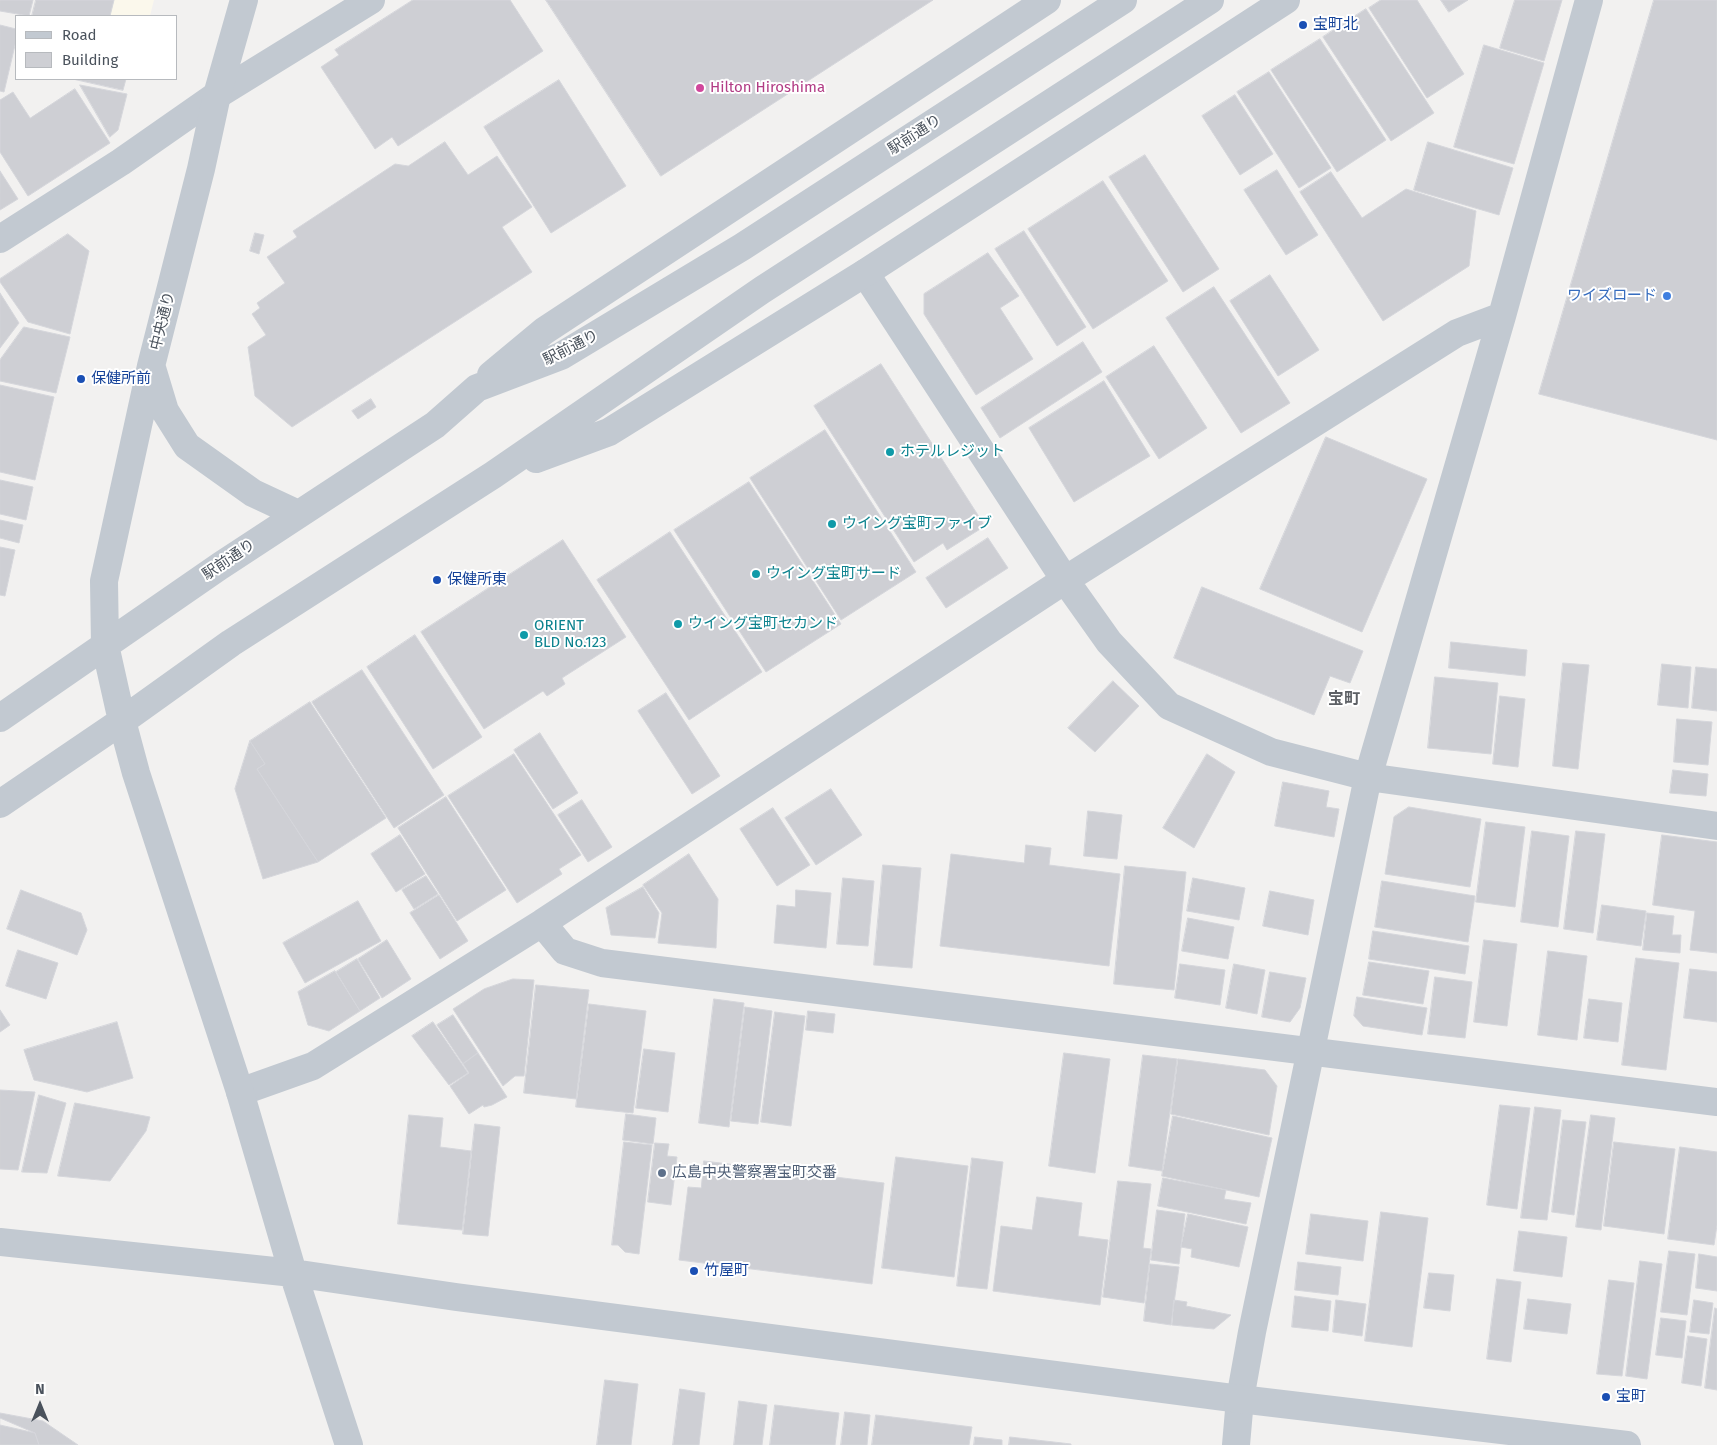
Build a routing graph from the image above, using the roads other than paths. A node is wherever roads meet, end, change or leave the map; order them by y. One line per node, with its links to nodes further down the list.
1 (244, 0): 8 (street, 中央通り)
2 (371, 0): 8 (street)
3 (1047, 0): 13 (street)
4 (1123, 0): 13 (street, 駅前通り)
5 (1210, 0): 14 (street)
6 (1286, 0): 10 (street)
7 (1590, 0): 11 (street)
8 (217, 95): 9 (street); 12 (street, 中央通り)
9 (0, 239)
10 (865, 274): 14 (street); 16 (street)
11 (1502, 316): 16 (street); 20 (street)
12 (151, 366): 15 (street); 17 (street, 中央通り)
13 (477, 388): 15 (street, 駅前通り)
14 (493, 475): 19 (street)
15 (298, 514): 17 (street, 駅前通り)
16 (1065, 580): 20 (street); 23 (street)
17 (105, 645): 18 (street, 駅前通り); 19 (street, 中央通り)
18 (0, 718)
19 (122, 721): 21 (street); 25 (street, 中央通り)
20 (1368, 777): 22 (street); 24 (street)
21 (0, 804)
22 (1717, 826)
23 (542, 923): 24 (street); 25 (street)
24 (1309, 1052): 26 (street); 29 (street)
25 (240, 1092): 28 (street, 中央通り)
26 (1717, 1102)
27 (0, 1242): 28 (street)
28 (293, 1273): 29 (street); 30 (street, 中央通り)
29 (1240, 1398): 31 (street); 32 (street)
30 (349, 1445)
31 (1236, 1445)
32 (1627, 1445)

